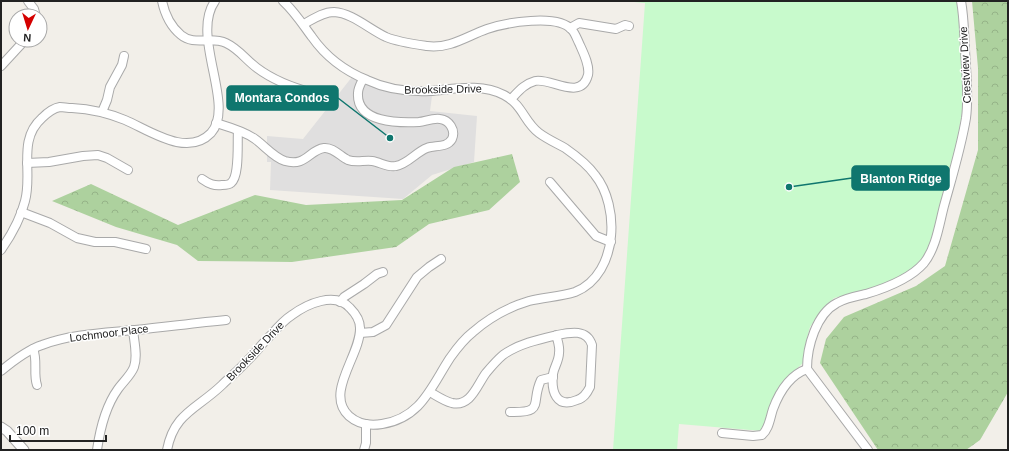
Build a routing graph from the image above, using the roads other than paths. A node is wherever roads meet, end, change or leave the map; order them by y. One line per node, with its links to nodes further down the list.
1 (162, 1): 8 (street)
2 (215, 1): 8 (street)
3 (283, 1): 5 (street, Brookside Drive)
4 (961, 1): 34 (street, Crestview Drive)
5 (304, 24): 7 (street); 12 (street, Brookside Drive)
6 (629, 26): 7 (street)
7 (570, 28): 14 (street)
8 (208, 40): 13 (street); 16 (street)
9 (18, 48): 11 (street)
10 (124, 56): 15 (street)
11 (1, 66)
12 (363, 79): 14 (street, Brookside Drive); 17 (street)
13 (313, 93)
14 (511, 99): 23 (street, Brookside Drive)
15 (102, 112): 16 (street); 18 (street)
16 (216, 123): 17 (street)
17 (238, 131): 20 (street)
18 (27, 163): 19 (street); 22 (street)
19 (128, 170)
20 (202, 179)
21 (550, 182): 23 (street)
22 (21, 212): 24 (street); 25 (street)
23 (611, 242): 38 (street, Brookside Drive)
24 (146, 249)
25 (1, 250)
26 (441, 259): 31 (street)
27 (383, 272): 28 (street)
28 (340, 302): 31 (street, Brookside Drive); 45 (street, Brookside Drive)
29 (226, 320): 30 (street, Lochmoor Place)
30 (133, 330): 33 (street, Lochmoor Place); 44 (street)
31 (360, 333): 40 (street, Brookside Drive)
32 (556, 335): 36 (street); 36 (street); 38 (street)
33 (33, 349): 35 (street, Lochmoor Place); 37 (street)
34 (807, 369): 42 (street); 47 (street)
35 (1, 371)
36 (552, 377): 39 (street)
37 (36, 385)
38 (430, 392): 40 (street, Brookside Drive)
39 (510, 412)
40 (366, 424): 46 (street)
41 (1, 427): 43 (street)
42 (722, 433)
43 (24, 450)
44 (97, 450)
45 (167, 450)
46 (364, 450)
47 (868, 450)

